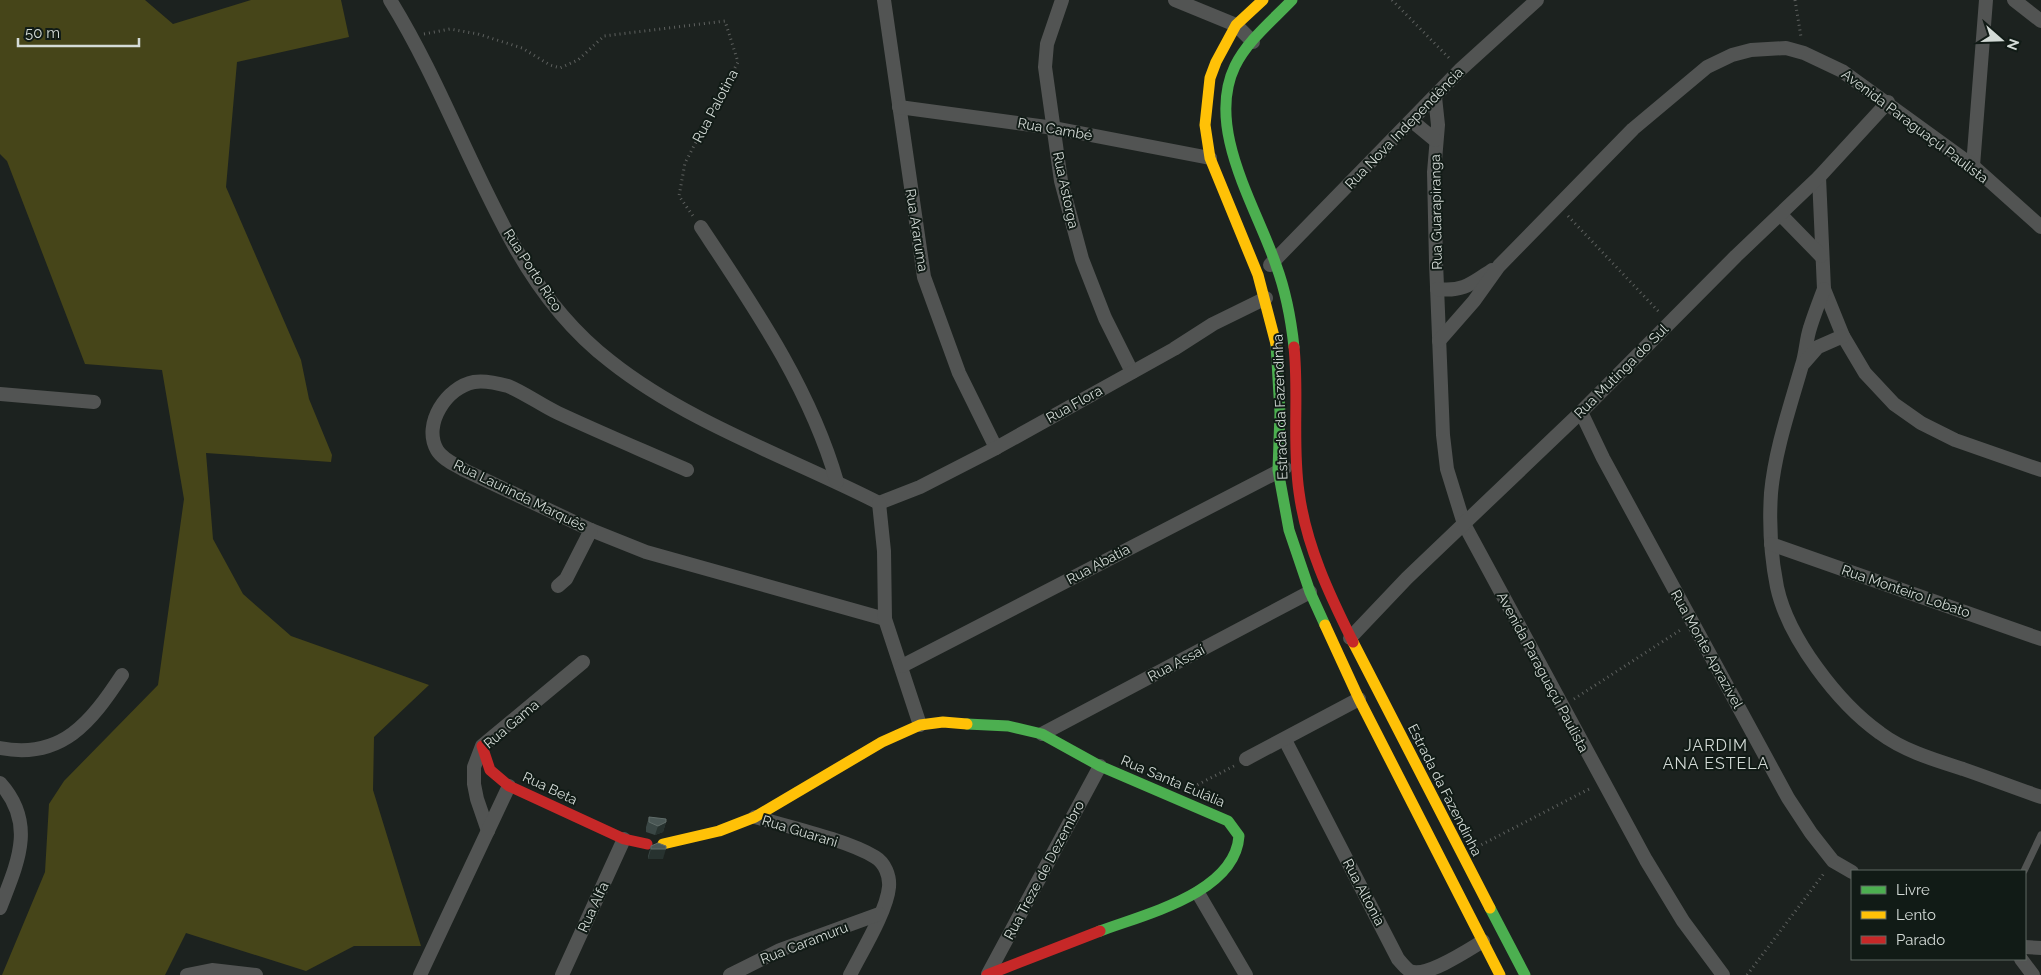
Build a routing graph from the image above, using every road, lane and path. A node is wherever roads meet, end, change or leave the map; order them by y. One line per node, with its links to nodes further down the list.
1 (390, 0): 14 (street, Rua Porto Rico)
2 (884, 0): 20 (street, Rua Araruma)
3 (1062, 0): 22 (street, Rua Astorga)
4 (1175, 0): 13 (street)
5 (1262, 0): 13 (main road, Estrada da Fazendinha)
6 (1292, 0): 15 (main road, Estrada da Fazendinha)
7 (1392, 0): 17 (path)
8 (1538, 0): 17 (street, Rua Nova Independência)
9 (1795, 0): 16 (path)
10 (1986, 0): 25 (street)
11 (2014, 0): 12 (street)
12 (2041, 21)
13 (1236, 24): 15 (street); 24 (main road, Estrada da Fazendinha)
14 (412, 37): 29 (path, Rua Palotina); 51 (street, Rua Porto Rico)
15 (1253, 42): 32 (main road, Estrada da Fazendinha)
16 (1804, 53): 19 (street, Avenida Paraguaçú Paulista); 27 (street, Avenida Paraguaçú Paulista)
17 (1461, 69): 18 (street, Rua Nova Independência)
18 (1435, 97): 21 (street, Rua Nova Independência); 23 (street, Rua Guarapiranga)
19 (1888, 102): 25 (street, Avenida Paraguaçú Paulista); 26 (street, Rua Mutinga do Sul)
20 (899, 107): 22 (street, Rua Cambé); 46 (street, Rua Araruma)
21 (1412, 121): 23 (street); 32 (street, Rua Nova Independência)
22 (1054, 128): 24 (street, Rua Cambé); 42 (street, Rua Astorga)
23 (1435, 140): 35 (street, Rua Guarapiranga)
24 (1210, 158): 34 (main road, Estrada da Fazendinha)
25 (1973, 166): 30 (street, Avenida Paraguaçú Paulista)
26 (1819, 178): 28 (street, Rua Mutinga do Sul); 31 (street)
27 (1558, 205): 33 (street, Avenida Paraguaçú Paulista); 38 (path)
28 (1781, 216): 31 (street); 38 (street, Rua Mutinga do Sul)
29 (701, 227): 51 (street)
30 (2041, 227)
31 (1821, 256): 36 (street)
32 (1274, 261): 34 (street, Rua Nova Independência); 47 (main road, Estrada da Fazendinha)
33 (1499, 266): 35 (street, Avenida Paraguaçú Paulista); 39 (street, Avenida Paraguaçú Paulista)
34 (1258, 275): 37 (main road, Estrada da Fazendinha)
35 (1437, 289): 39 (street, Rua Guarapiranga)
36 (1824, 289): 40 (street); 41 (street)
37 (1266, 298): 42 (street, Rua Flora); 49 (main road, Estrada da Fazendinha)
38 (1669, 323): 45 (street, Rua Mutinga do Sul)
39 (1439, 335): 53 (street, Avenida Paraguaçú Paulista)
40 (1843, 336): 41 (street); 50 (street)
41 (1803, 363): 55 (street)
42 (1132, 372): 46 (street, Rua Flora)
43 (0, 394): 44 (street)
44 (94, 402)
45 (1581, 412): 53 (street, Rua Mutinga do Sul); 59 (street, Rua Monte Aprazivel)
46 (996, 448): 52 (street, Rua Flora)
47 (1295, 466): 49 (street, Rua Abatia); 60 (main road, Estrada da Fazendinha)
48 (688, 470): 54 (street, Rua Laurinda Marquês)
49 (1278, 470): 57 (main road, Estrada da Fazendinha); 63 (street, Rua Abatia)
50 (2041, 470)
51 (837, 482): 52 (street, Rua Porto Rico)
52 (879, 503): 58 (street)
53 (1464, 524): 60 (street, Rua Mutinga do Sul); 66 (street, Avenida Paraguaçú Paulista)
54 (590, 530): 56 (street); 58 (street, Rua Laurinda Marquês)
55 (1771, 544): 61 (street, Rua Monteiro Lobato); 78 (street)
56 (558, 586)
57 (1310, 592): 65 (main road, Estrada da Fazendinha); 68 (street, Rua Assaí)
58 (885, 619): 63 (street)
59 (1692, 623): 66 (path); 86 (street, Rua Monte Aprazivel)
60 (1350, 638): 85 (main road, Estrada da Fazendinha)
61 (2041, 639)
62 (583, 662): 70 (street, Rua Gama)
63 (902, 666): 67 (street)
64 (122, 675): 71 (street)
65 (1358, 699): 69 (street); 92 (main road, Estrada da Fazendinha)
66 (1563, 706): 74 (street, Avenida Paraguaçú Paulista)
67 (920, 725): 68 (main road, Rua Santa Eulâlia); 79 (main road, Rua Santa Eulâlia)
68 (1042, 734): 73 (main road, Rua Santa Eulâlia)
69 (1284, 740): 72 (street); 92 (street, Rua Altonia)
70 (482, 746): 76 (main road, Rua Beta); 80 (street, Rua Gama)
71 (0, 748)
72 (1246, 759): 77 (path)
73 (1100, 766): 77 (main road, Rua Santa Eulâlia); 96 (street, Rua Treze de Dezembro)
74 (1603, 782): 85 (path); 106 (street, Avenida Paraguaçú Paulista)
75 (0, 784): 90 (street)
76 (509, 786): 80 (street); 82 (main road, Rua Beta)
77 (1175, 797): 89 (main road, Rua Santa Eulâlia)
78 (2041, 797)
79 (755, 817): 84 (main road, Rua Guarani); 91 (street, Rua Guarani)
80 (488, 831): 99 (street)
81 (2041, 835): 87 (lane)
82 (624, 839): 83 (main road); 100 (street, Rua Alfa)
83 (647, 844)
84 (663, 844)
85 (1461, 855): 105 (main road, Estrada da Fazendinha)
86 (1832, 861): 88 (street, Rua Monte Aprazivel); 107 (path)
87 (2024, 870)
88 (1851, 871)
89 (1198, 893): 96 (main road, Rua Santa Eulâlia); 103 (street)
90 (0, 908)
91 (879, 914): 101 (street, Rua Caramuru); 102 (street, Rua Guarani)
92 (1483, 941): 104 (main road, Estrada da Fazendinha)
93 (2026, 947): 94 (street)
94 (2041, 948)
95 (2022, 960): 108 (street)
96 (988, 974)
97 (187, 975): 98 (street)
98 (256, 975)
99 (420, 975)
100 (562, 975)
101 (730, 975)
102 (850, 975)
103 (1246, 975)
104 (1500, 975)
105 (1526, 975)
106 (1723, 975)
107 (1747, 975)
108 (2033, 975)

